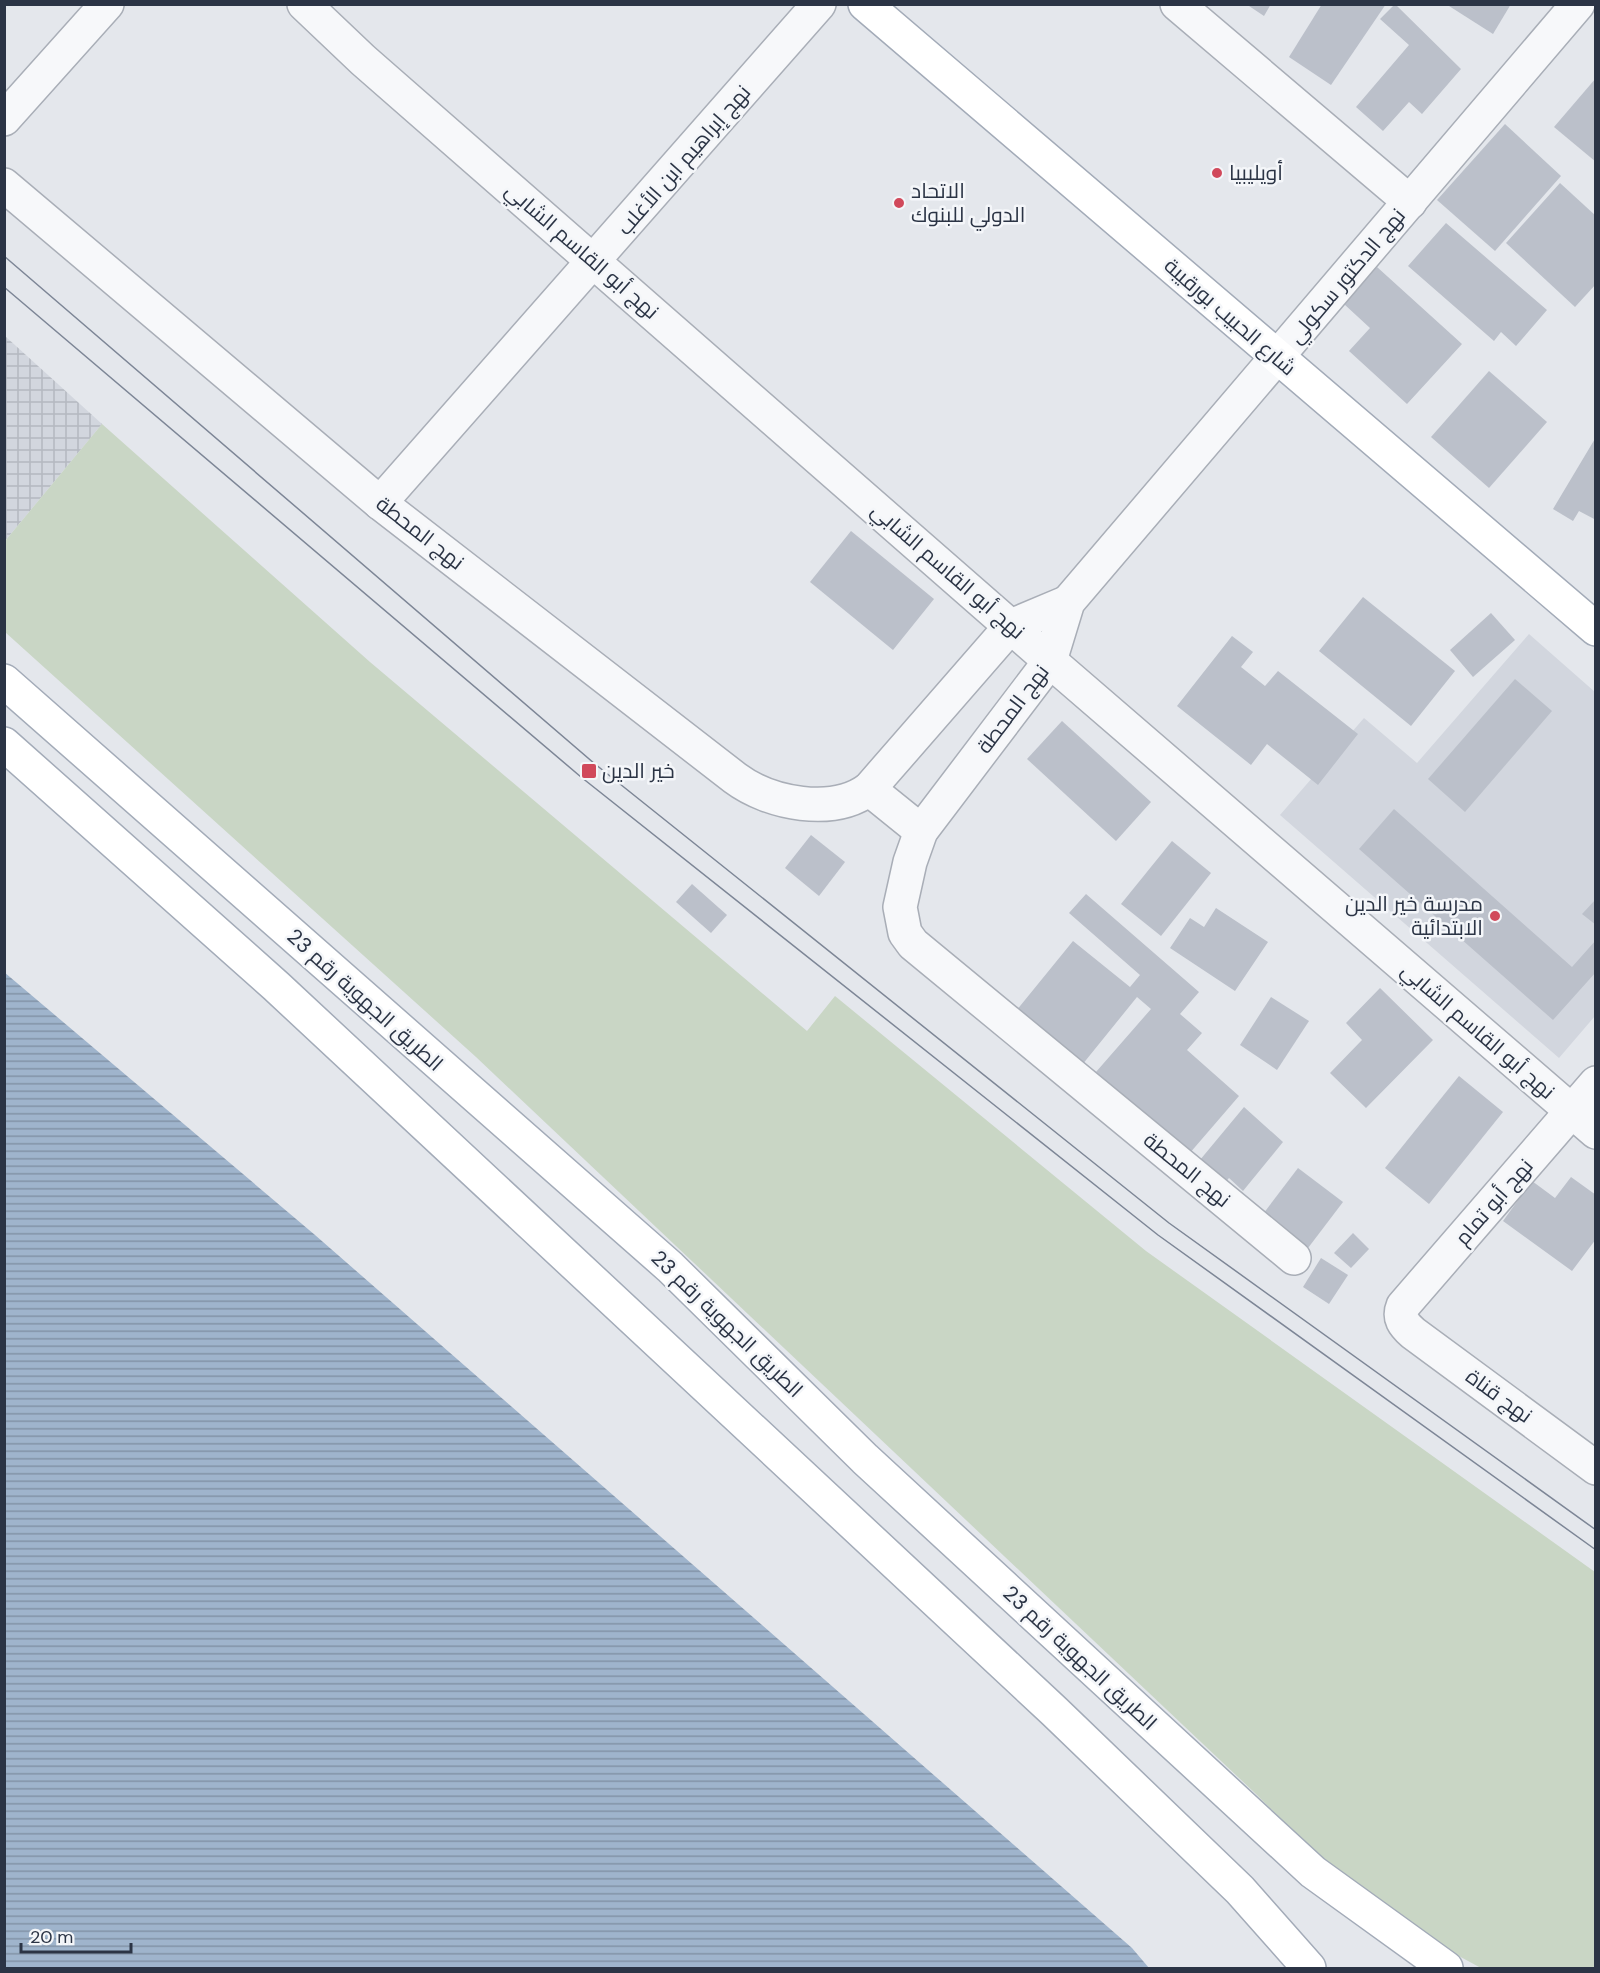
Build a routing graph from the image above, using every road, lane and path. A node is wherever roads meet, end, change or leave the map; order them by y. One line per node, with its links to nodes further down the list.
1 (107, 4): 7 (street)
2 (304, 4): 10 (street, نهج أبو القاسم الشابي)
3 (819, 4): 10 (street, نهج إبراهيم ابن الأغلب)
4 (865, 4): 11 (main road, شارع الحبيب بورقيبة)
5 (1178, 4): 9 (street)
6 (1578, 4): 9 (street, نهج الدكتور سكولي)
7 (4, 118)
8 (4, 185): 12 (street, نهج المحطة)
9 (1410, 202): 11 (street, نهج الدكتور سكولي)
10 (594, 262): 12 (street, نهج إبراهيم ابن الأغلب); 14 (street, نهج أبو القاسم الشابي)
11 (1276, 358): 13 (street, نهج الدكتور سكولي); 15 (main road, شارع الحبيب بورقيبة)
12 (380, 503): 19 (street, نهج المحطة)
13 (1068, 602): 14 (street, نهج المحطة); 16 (street, نهج المحطة)
14 (1011, 626): 16 (street, نهج أبو القاسم الشابي); 19 (street, نهج المحطة)
15 (1596, 629)
16 (1050, 660): 20 (street, نهج المحطة); 22 (street, نهج أبو القاسم الشابي)
17 (4, 681): 27 (main road, الطريق الجهوية رقم 23)
18 (4, 744): 26 (main road)
19 (869, 789): 20 (street)
20 (921, 831): 23 (street, نهج المحطة)
21 (1596, 1083): 22 (street, نهج أبو تمام)
22 (1584, 1122): 24 (street, نهج أبو تمام)
23 (1294, 1258)
24 (1404, 1323): 25 (street, نهج قناة)
25 (1596, 1468)
26 (1309, 1968)
27 (1446, 1968)

